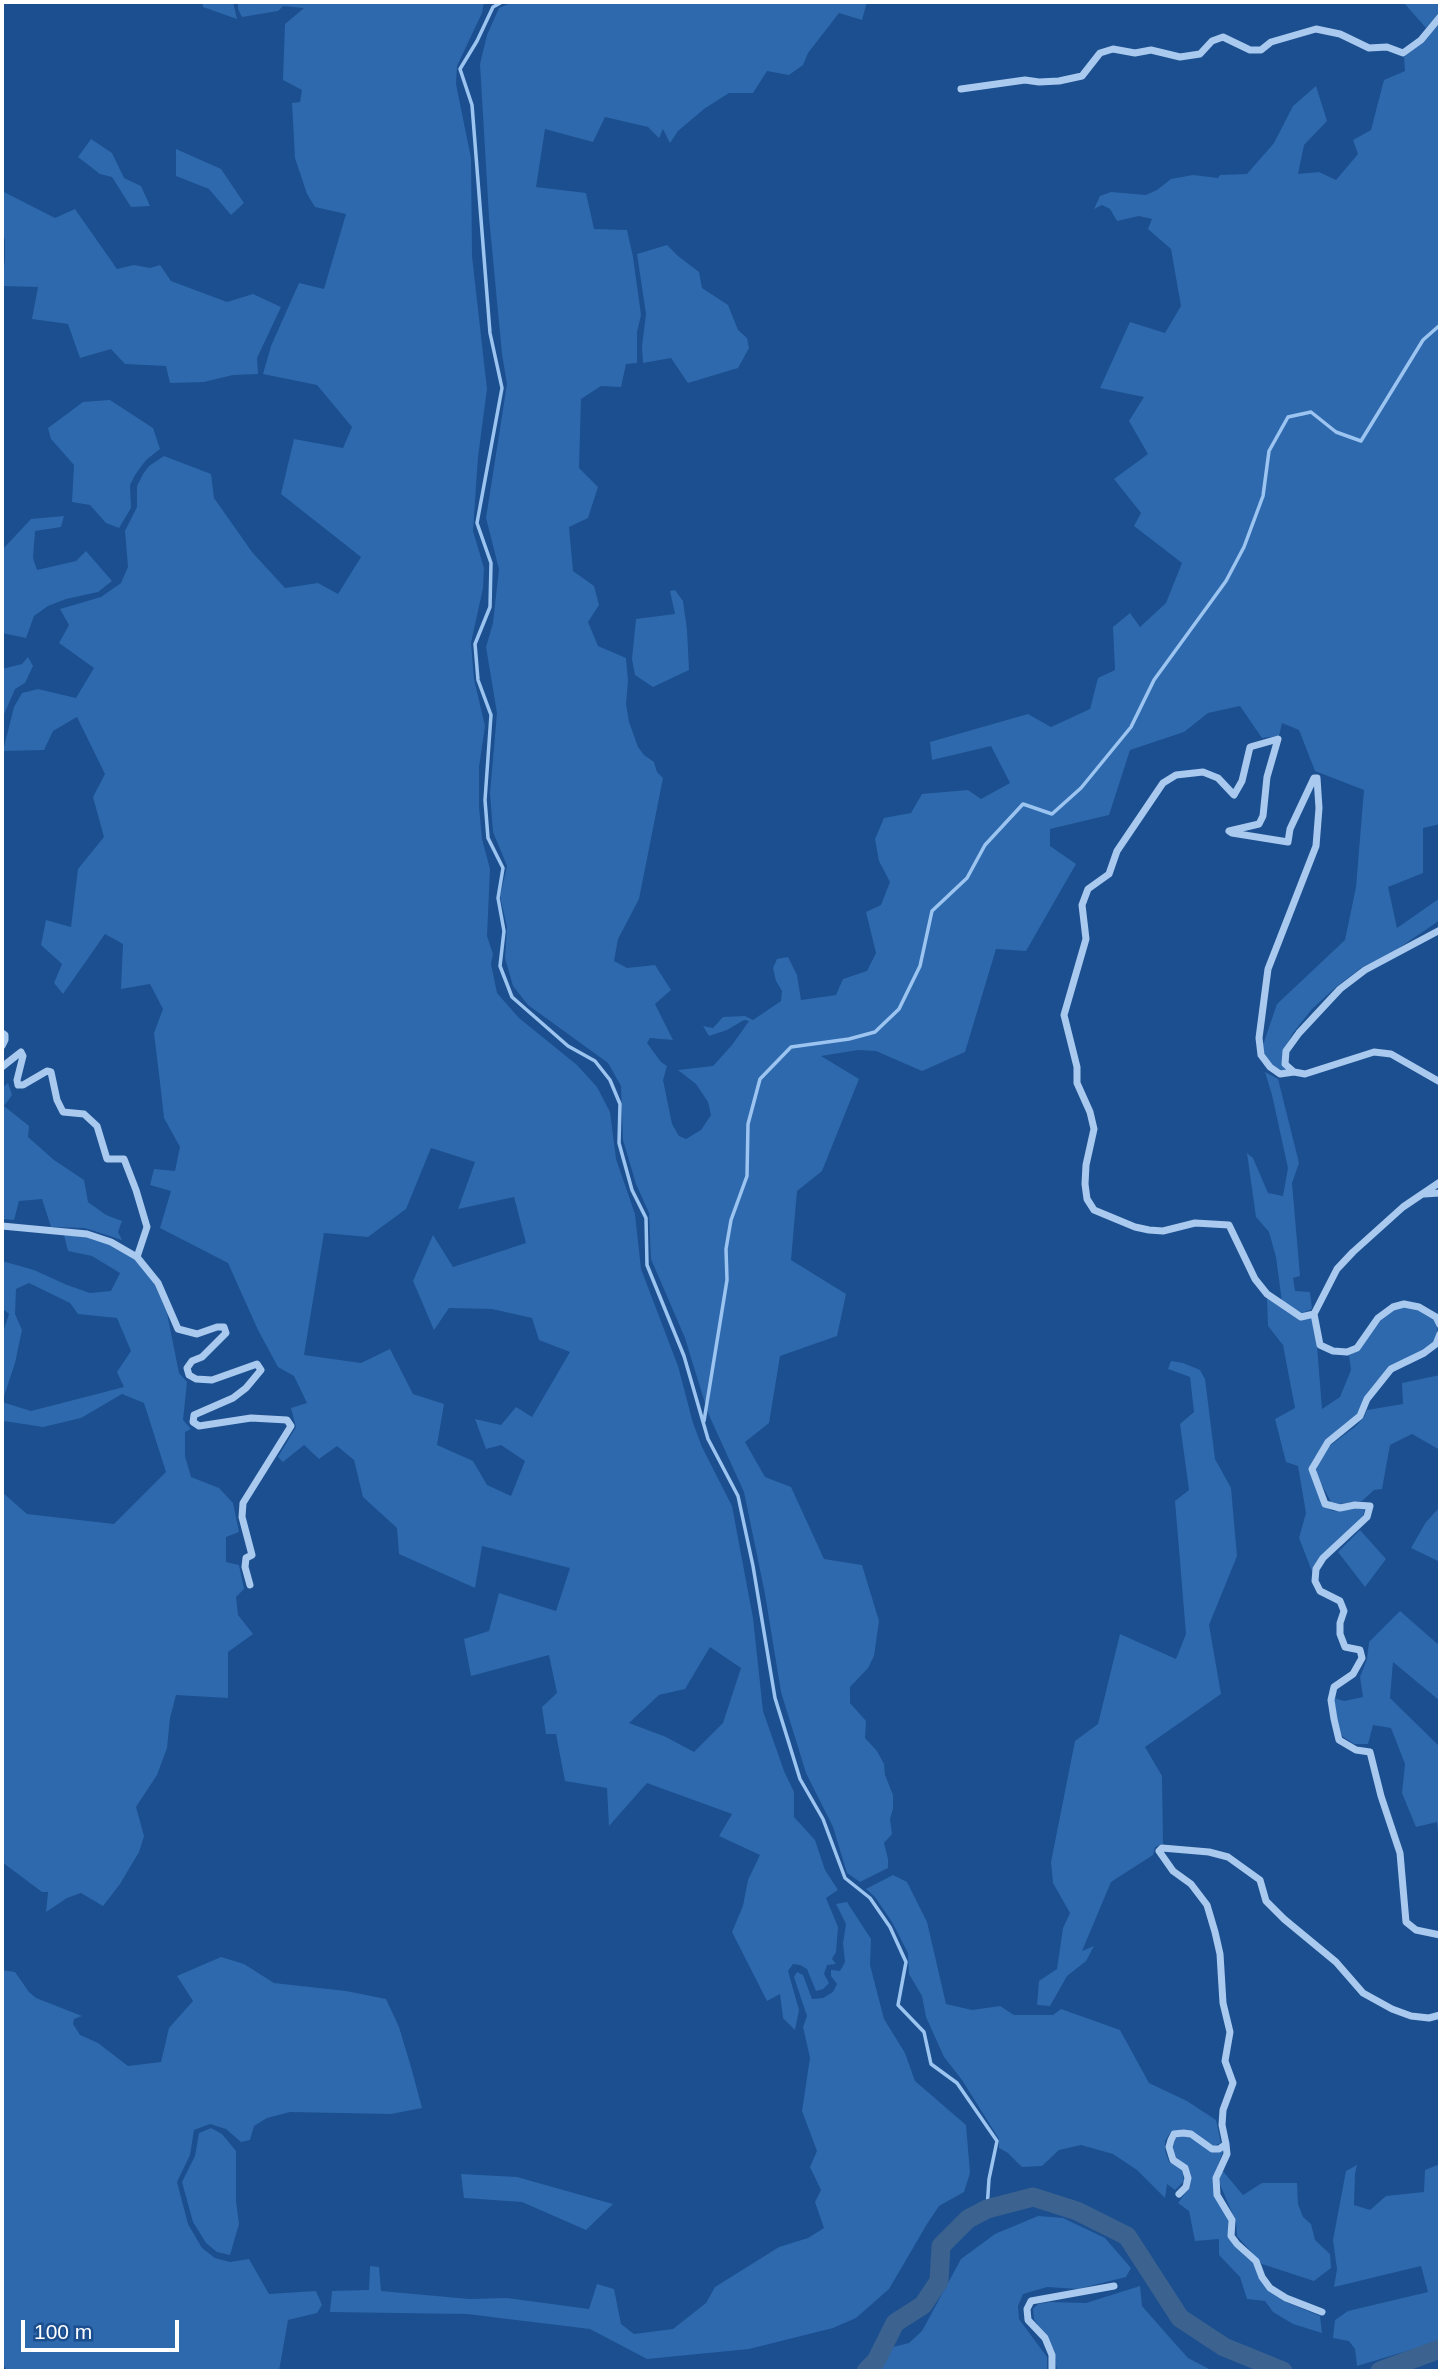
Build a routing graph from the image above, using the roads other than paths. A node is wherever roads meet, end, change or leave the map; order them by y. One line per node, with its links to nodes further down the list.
1 (1440, 17): 2 (street)
2 (961, 89)
3 (1440, 930): 7 (street)
4 (2, 1033): 5 (street)
5 (2, 1046)
6 (2, 1067): 13 (street)
7 (1294, 1072): 8 (street); 14 (street)
8 (1440, 1082)
9 (1440, 1182): 11 (street)
10 (1440, 1193): 11 (street)
11 (1420, 1194): 14 (street)
12 (2, 1226): 13 (street)
13 (137, 1257): 17 (street)
14 (1314, 1314): 15 (street)
15 (1440, 1325)
16 (1440, 1334): 18 (street)
17 (250, 1585)
18 (1440, 1935)
19 (1440, 2015): 20 (street)
20 (1226, 2144): 21 (street); 23 (street)
21 (1179, 2194)
22 (1114, 2286): 24 (street)
23 (1322, 2312)
24 (1052, 2371)

